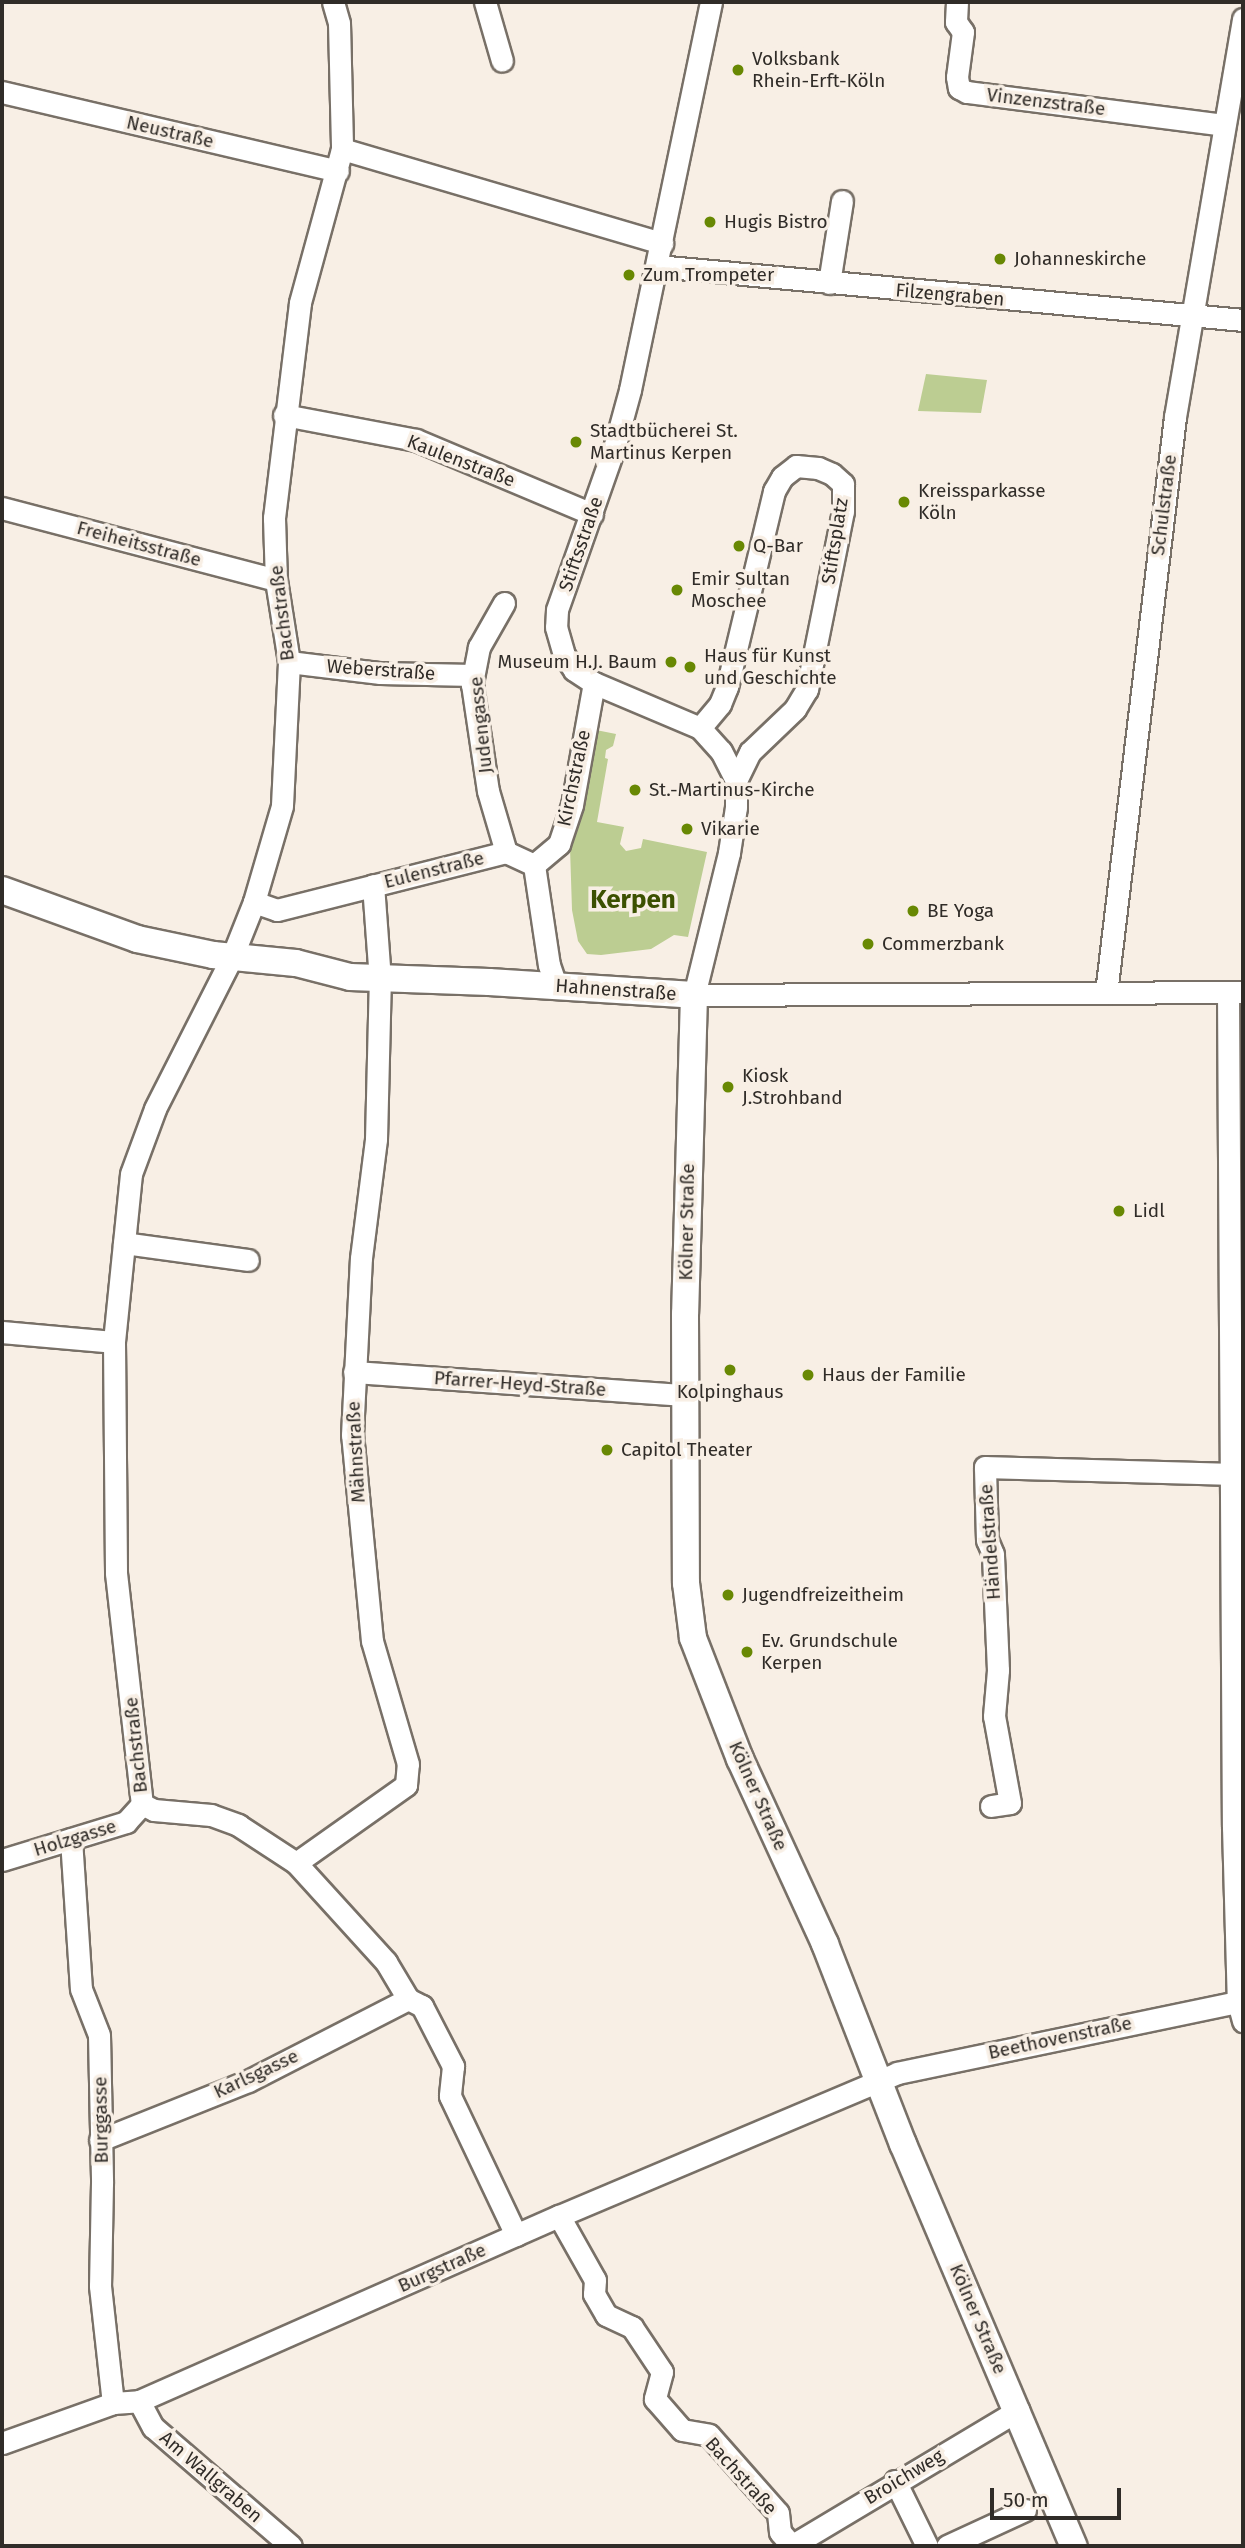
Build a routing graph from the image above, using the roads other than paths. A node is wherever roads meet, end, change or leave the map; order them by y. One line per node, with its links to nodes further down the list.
1 (333, 2): 9 (street, Bachstraße)
2 (485, 2): 6 (street)
3 (711, 2): 12 (street, Stiftsstraße)
4 (957, 2): 8 (street, Vinzenzstraße)
5 (1243, 19): 8 (street, Schulstraße)
6 (502, 61)
7 (2, 92): 10 (street, Neustraße)
8 (1223, 125): 15 (street, Schulstraße)
9 (342, 149): 10 (street, Bachstraße); 12 (street)
10 (338, 171): 17 (street, Bachstraße)
11 (842, 201): 14 (street)
12 (662, 243): 13 (street, Stiftsstraße)
13 (657, 266): 14 (street, Filzengraben); 19 (street, Stiftsstraße)
14 (829, 283): 15 (street, Filzengraben)
15 (1193, 316): 16 (street, Filzengraben); 36 (street, Schulstraße)
16 (1243, 320)
17 (284, 415): 19 (street, Kaulenstraße); 20 (street, Bachstraße)
18 (2, 508): 20 (street, Freiheitsstraße)
19 (592, 514): 24 (street, Stiftsstraße)
20 (276, 580): 22 (street, Bachstraße)
21 (504, 603): 23 (street, Judengasse)
22 (289, 662): 23 (street, Weberstraße); 31 (street, Bachstraße)
23 (473, 675): 27 (street, Judengasse)
24 (594, 683): 25 (street, Stiftsstraße); 28 (street, Kirchstraße)
25 (700, 728): 26 (street, Stiftsstraße); 26 (street, Stiftsplatz)
26 (736, 781): 37 (street, Stiftsstraße)
27 (506, 852): 28 (street, Eulenstraße); 29 (street, Eulenstraße)
28 (534, 865): 34 (street)
29 (373, 886): 31 (street, Eulenstraße); 33 (street, Eulenstraße)
30 (2, 890): 32 (main road, Hahnenstraße)
31 (254, 902): 32 (street, Bachstraße)
32 (232, 957): 33 (main road, Hahnenstraße); 38 (street, Bachstraße)
33 (380, 980): 34 (main road, Hahnenstraße); 42 (street, Mähnstraße)
34 (556, 985): 37 (main road, Hahnenstraße)
35 (1236, 992): 36 (street, Hahnenstraße); 44 (street)
36 (1106, 993): 37 (street, Hahnenstraße)
37 (694, 996): 43 (main road, Kölner Straße)
38 (124, 1244): 39 (street); 41 (street, Bachstraße)
39 (248, 1260)
40 (2, 1332): 41 (street)
41 (114, 1342): 45 (street, Bachstraße)
42 (354, 1372): 43 (street, Pfarrer-Heyd-Straße); 50 (street, Mähnstraße)
43 (685, 1395): 53 (main road, Kölner Straße)
44 (1236, 1486): 46 (street, Händelstraße); 47 (street)
45 (142, 1804): 48 (street, Holzgasse); 50 (street, Bachstraße)
46 (991, 1806)
47 (1238, 1827): 52 (street)
48 (71, 1839): 49 (street, Holzgasse); 54 (street, Burggasse)
49 (2, 1860)
50 (296, 1863): 51 (street, Bachstraße)
51 (408, 1999): 54 (street, Karlsgasse); 56 (street, Bachstraße)
52 (1241, 2008): 53 (street, Beethovenstraße)
53 (879, 2083): 55 (street, Burgstraße); 59 (main road, Kölner Straße)
54 (100, 2140): 58 (street, Burggasse)
55 (559, 2216): 56 (street, Burgstraße); 64 (street, Bachstraße)
56 (516, 2235): 57 (street, Burgstraße)
57 (139, 2401): 58 (street, Burgstraße); 63 (street, Am Wallgraben)
58 (113, 2403): 60 (street, Burgstraße)
59 (1018, 2410): 61 (street, Broichweg); 67 (main road, Kölner Straße)
60 (2, 2443)
61 (895, 2481): 64 (street, Broichweg); 65 (street)
62 (1025, 2510): 66 (street)
63 (291, 2546)
64 (792, 2546)
65 (927, 2546)
66 (947, 2546)
67 (1074, 2546)

